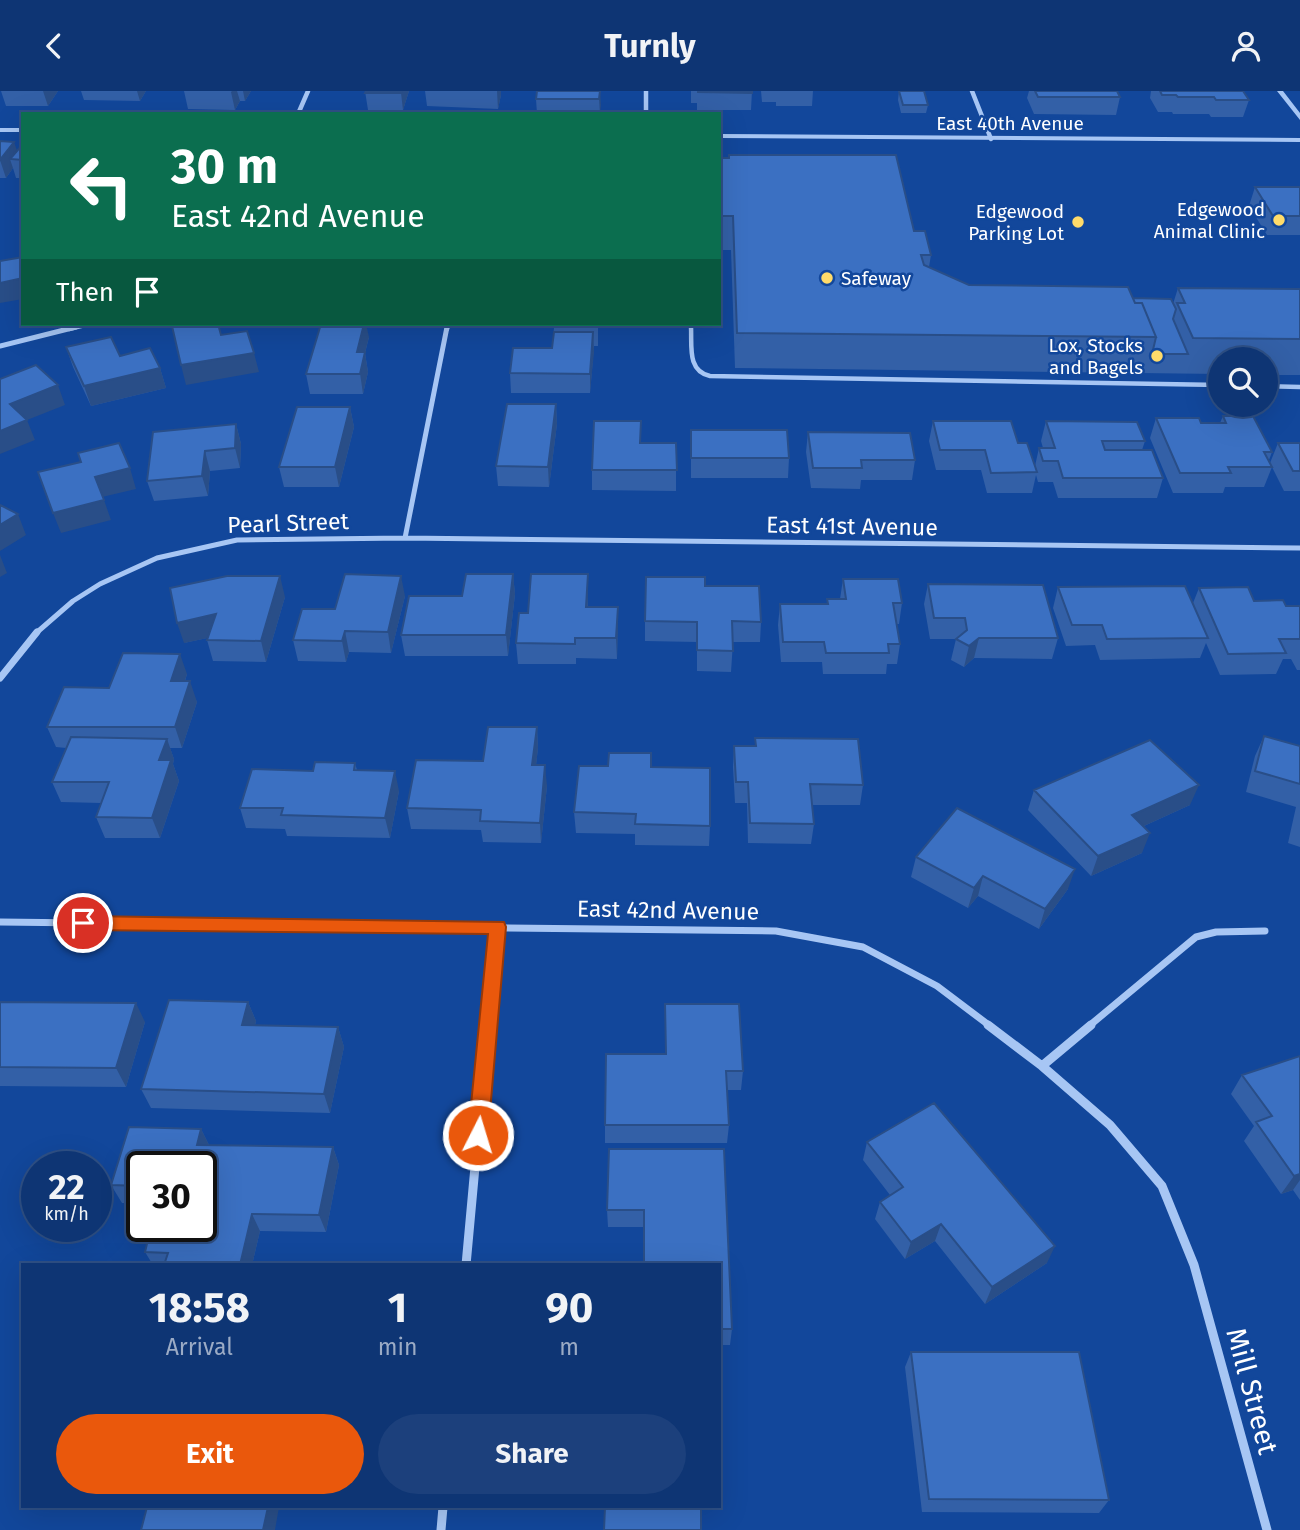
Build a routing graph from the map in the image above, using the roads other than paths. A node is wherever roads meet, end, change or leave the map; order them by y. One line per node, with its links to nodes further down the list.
1 (308, 91): 5 (street)
2 (646, 91): 6 (street)
3 (972, 91): 11 (street)
4 (1280, 91): 7 (street)
5 (299, 112)
6 (646, 112)
7 (1300, 118)
8 (0, 130): 9 (street)
9 (21, 130)
10 (721, 137): 11 (street, East 40th Avenue)
11 (991, 139): 12 (street, East 40th Avenue)
12 (1300, 140)
13 (81, 326): 16 (street)
14 (448, 326): 20 (street)
15 (691, 326): 17 (lane)
16 (0, 346)
17 (1208, 385)
18 (1278, 386): 19 (lane)
19 (1300, 387)
20 (405, 538): 21 (street, East 41st Avenue); 22 (street, Pearl Street)
21 (1300, 548)
22 (0, 678)
23 (0, 922): 24 (street, East 42nd Avenue)
24 (498, 927): 26 (street, East 42nd Avenue); 27 (street)
25 (1265, 931): 26 (street)
26 (1042, 1066): 28 (street, East 42nd Avenue)
27 (466, 1263)
28 (1194, 1265): 31 (street, Mill Street)
29 (443, 1508): 30 (street)
30 (441, 1530)
31 (1267, 1530)

